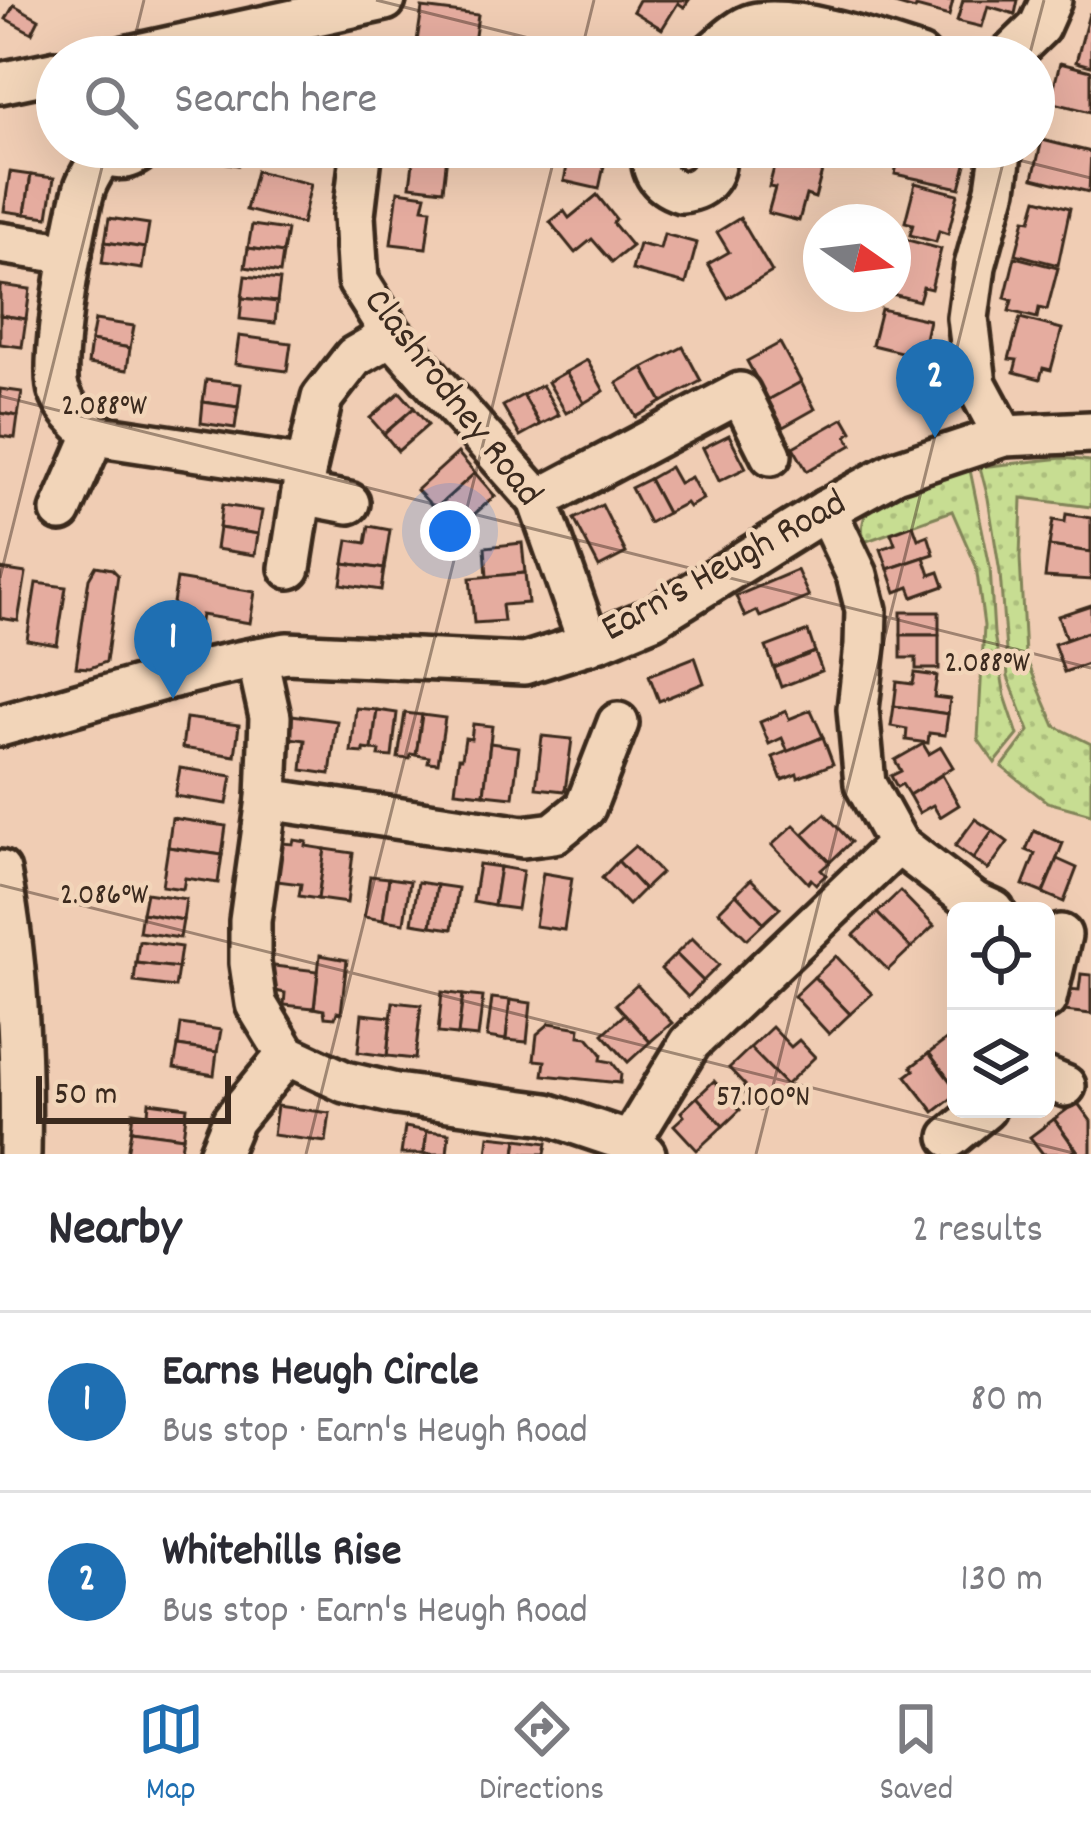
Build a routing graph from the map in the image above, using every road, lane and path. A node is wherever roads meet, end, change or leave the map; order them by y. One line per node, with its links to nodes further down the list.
1 (385, 0): 4 (street)
2 (1051, 0): 7 (street)
3 (747, 12): 5 (street); 6 (street)
4 (221, 36)
5 (726, 36)
6 (853, 36)
7 (1030, 36)
8 (36, 75): 9 (street)
9 (0, 83)
10 (92, 168): 16 (street)
11 (360, 168): 17 (street, Clashrodney Road)
12 (654, 168): 13 (street)
13 (715, 168)
14 (999, 168): 20 (street)
15 (0, 243): 16 (street)
16 (71, 254): 19 (street)
17 (392, 335): 22 (street); 23 (street, Clashrodney Road)
18 (1091, 432): 20 (street, Earn's Heugh Road)
19 (94, 435): 22 (street); 25 (street)
20 (1004, 436): 26 (street, Earn's Heugh Road)
21 (771, 455): 23 (street)
22 (304, 480): 24 (street); 27 (street)
23 (538, 500): 28 (street, Clashrodney Road)
24 (350, 503)
25 (61, 511)
26 (826, 511): 28 (street, Earn's Heugh Road); 33 (street)
27 (290, 568)
28 (589, 644): 29 (street, Earn's Heugh Road)
29 (257, 658): 31 (street, Earn's Heugh Road); 32 (street)
30 (618, 723): 32 (street)
31 (0, 726)
32 (267, 799): 38 (street)
33 (898, 844): 35 (street); 42 (street)
34 (0, 871): 39 (street)
35 (974, 902)
36 (1066, 935): 37 (street)
37 (1055, 970)
38 (287, 1055): 42 (street); 44 (street)
39 (11, 1091): 43 (street)
40 (974, 1118): 41 (street)
41 (951, 1137)
42 (638, 1148)
43 (20, 1154)
44 (219, 1154)

